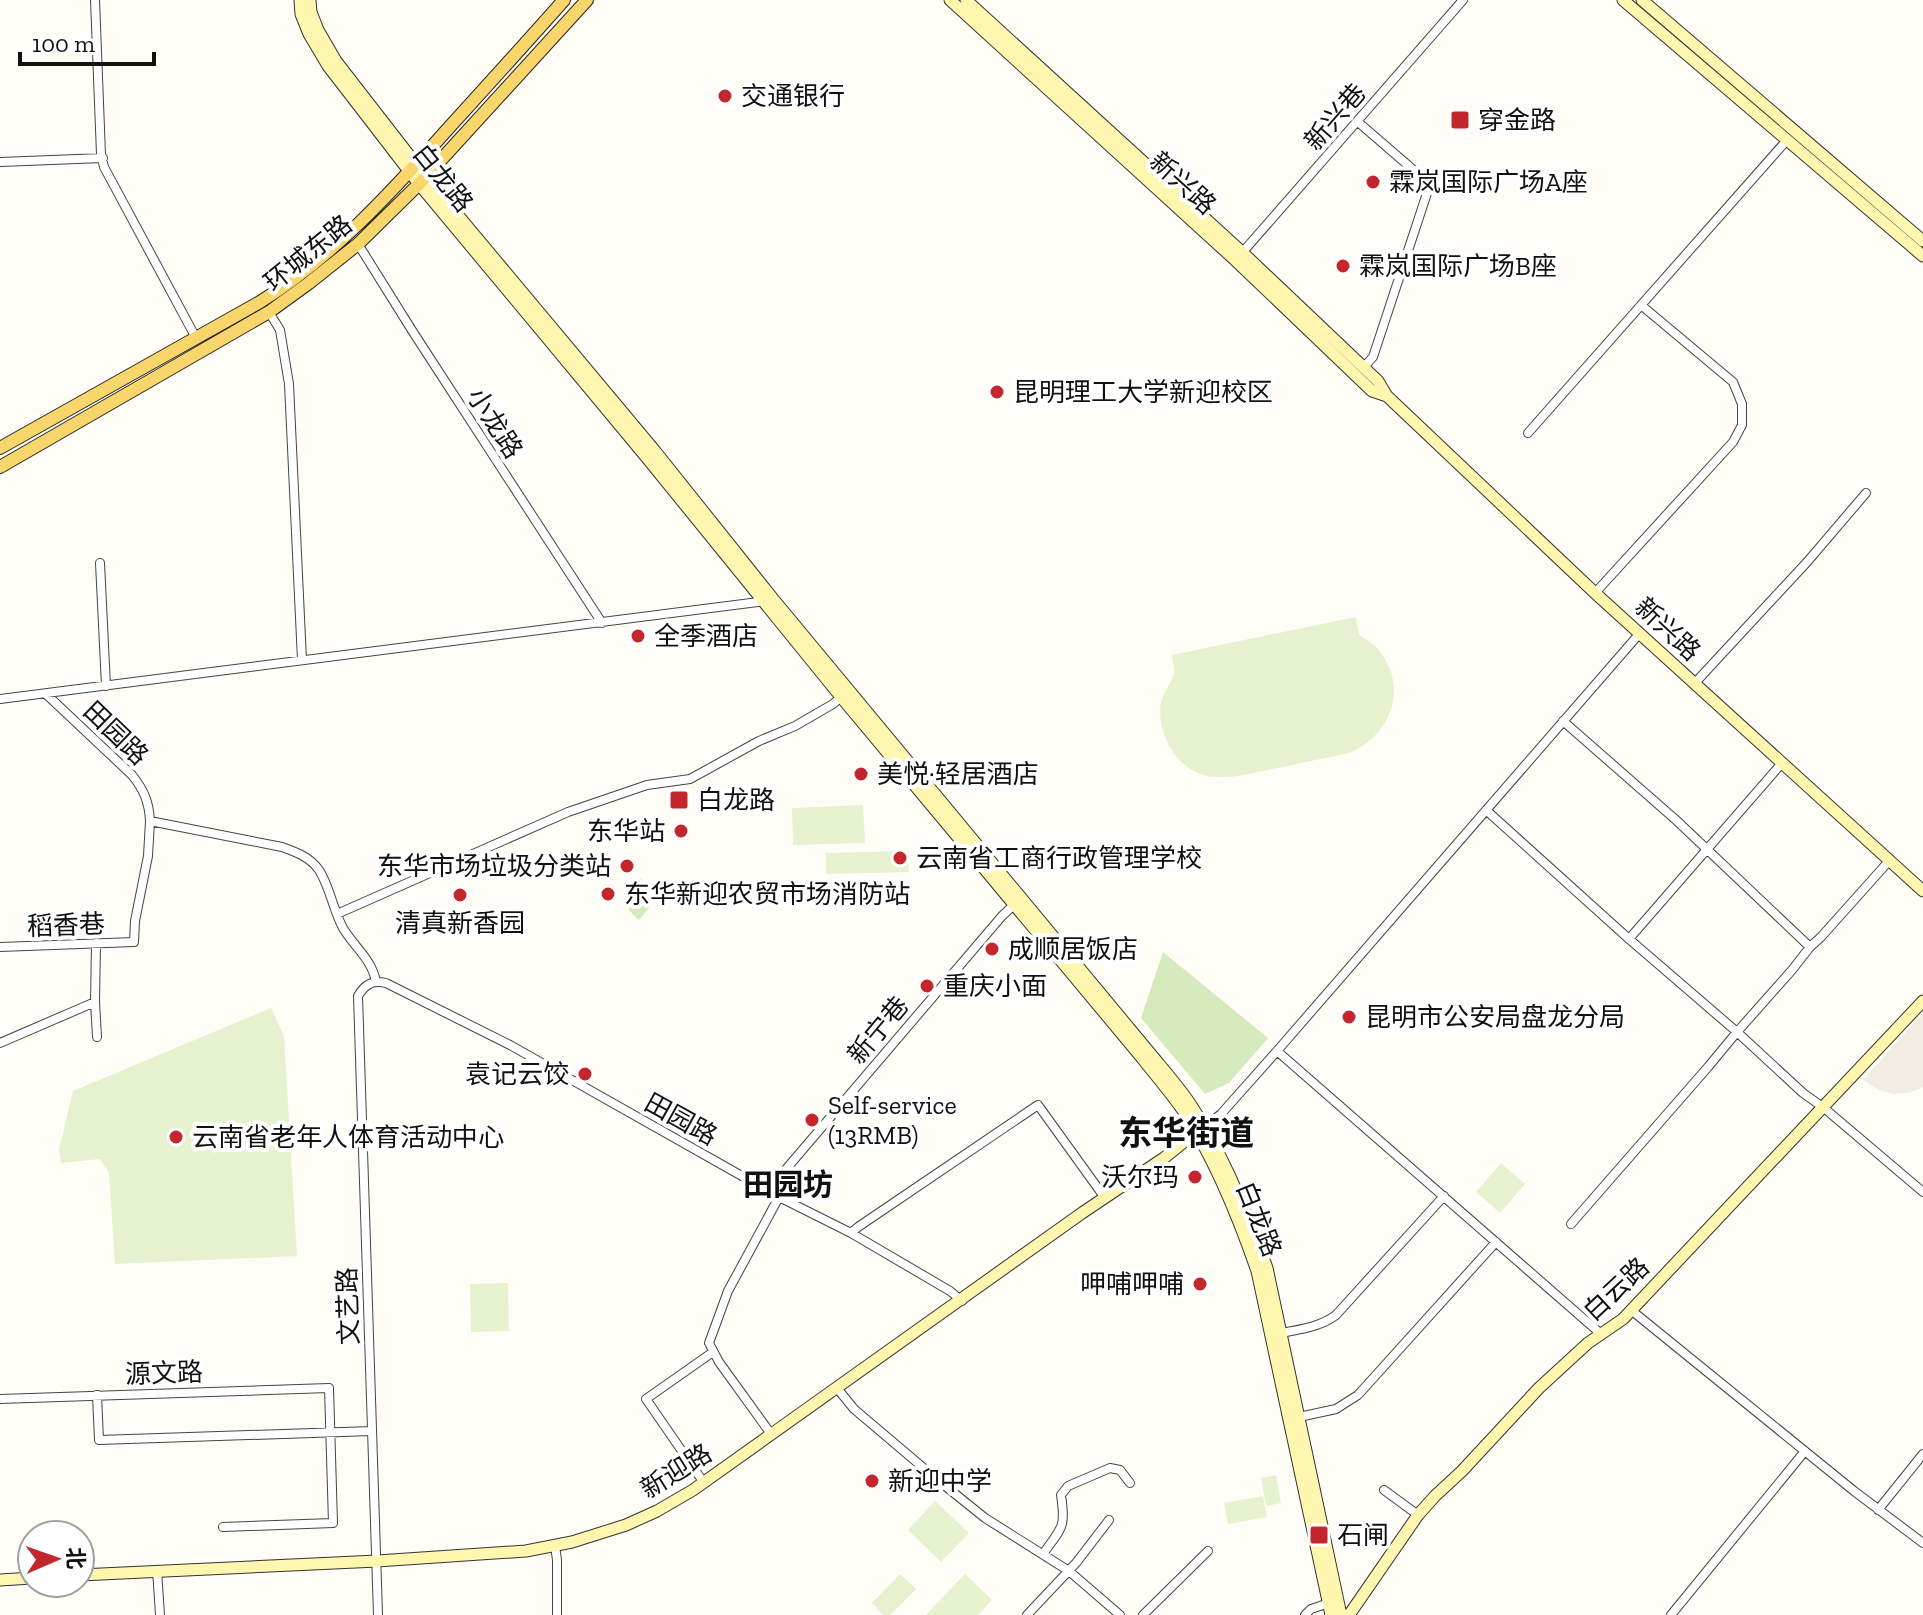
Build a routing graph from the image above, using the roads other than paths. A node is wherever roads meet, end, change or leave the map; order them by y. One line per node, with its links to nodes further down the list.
1 (95, 0): 13 (street)
2 (300, 0): 15 (street, 白龙路)
3 (310, 0): 15 (street, 白龙路)
4 (564, 0): 15 (main road, 环城东路)
5 (587, 0): 18 (main road, 环城东路)
6 (950, 0): 21 (street, 新兴路)
7 (966, 0): 21 (street, 新兴路)
8 (1463, 0): 11 (street, 新兴巷)
9 (1623, 0): 12 (street)
10 (1642, 0): 19 (street)
11 (1358, 122): 16 (street); 21 (street, 新兴巷)
12 (1787, 140): 22 (street); 23 (street)
13 (103, 158): 14 (street); 25 (street)
14 (0, 162)
15 (413, 168): 18 (street, 白龙路); 25 (main road, 环城东路)
16 (1417, 173)
17 (1433, 175): 26 (street)
18 (422, 180): 20 (main road, 环城东路); 34 (street, 白龙路)
19 (1921, 236)
20 (358, 244): 24 (main road, 环城东路); 35 (street, 小龙路)
21 (1238, 256): 26 (street, 新兴路); 27 (street, 新兴路)
22 (1923, 256)
23 (1641, 305): 28 (street); 33 (street)
24 (269, 312): 30 (main road, 环城东路); 37 (street)
25 (196, 338): 29 (main road, 环城东路)
26 (1363, 368): 27 (street, 新兴路)
27 (1387, 396): 33 (street, 新兴路)
28 (1528, 433)
29 (0, 448)
30 (0, 467)
31 (1866, 493): 38 (street)
32 (100, 563): 39 (street)
33 (1595, 593): 36 (street, 新兴路)
34 (769, 601): 35 (street); 41 (street, 白龙路); 50 (street, 白龙路)
35 (602, 623): 37 (street)
36 (1640, 633): 38 (street, 新兴路); 43 (street)
37 (302, 660): 39 (street)
38 (1694, 684): 44 (street, 新兴路)
39 (106, 686): 40 (street)
40 (46, 694): 42 (street); 46 (street, 田园路)
41 (841, 697): 50 (street, 白龙路); 51 (street)
42 (0, 699)
43 (1563, 721): 45 (street); 47 (street)
44 (1782, 763): 47 (street); 48 (street, 新兴路)
45 (1486, 810): 52 (street); 62 (street)
46 (150, 821): 51 (street); 53 (street, 稻香巷)
47 (1706, 849): 52 (street); 55 (street)
48 (1889, 861): 49 (street, 新兴路); 55 (street)
49 (1923, 891)
50 (1017, 902): 64 (street, 白龙路); 66 (street, 新宁巷)
51 (337, 914): 56 (street)
52 (1629, 939): 59 (street)
53 (96, 943): 54 (street, 稻香巷); 58 (street)
54 (0, 947)
55 (1810, 947): 59 (street)
56 (376, 982): 66 (street, 田园路); 81 (street, 文艺路)
57 (1923, 1001): 63 (street, 白云路)
58 (95, 1002): 60 (street); 61 (street)
59 (1737, 1032): 63 (street); 69 (street)
60 (97, 1037)
61 (0, 1043)
62 (1277, 1051): 64 (street); 67 (street)
63 (1824, 1108): 65 (street); 73 (street, 白云路)
64 (1200, 1130): 68 (street, 新迎路); 74 (street, 白龙路); 101 (street, 白龙路)
65 (1922, 1189)
66 (776, 1195): 70 (street, 田园路); 76 (street, 新宁巷)
67 (1444, 1196): 71 (street); 74 (street)
68 (1105, 1198): 70 (street); 72 (street, 新迎路)
69 (1571, 1224)
70 (851, 1233): 72 (street, 田园路)
71 (1496, 1242): 75 (street); 80 (street)
72 (962, 1301): 77 (street, 新迎路)
73 (1631, 1310): 75 (street, 白云路); 84 (street)
74 (1282, 1333): 80 (street, 白龙路)
75 (1601, 1334): 90 (street, 白云路)
76 (713, 1352): 83 (street); 86 (street)
77 (837, 1388): 83 (street, 新迎路); 96 (street)
78 (97, 1395): 79 (street, 源文路); 82 (street, 源文路); 82 (street)
79 (0, 1399)
80 (1299, 1417): 109 (street, 白龙路)
81 (372, 1431): 82 (street); 97 (street, 文艺路)
82 (331, 1433): 92 (street)
83 (771, 1434): 86 (street, 新迎路)
84 (1805, 1451): 89 (street); 111 (street)
85 (1923, 1454): 89 (street)
86 (704, 1483): 94 (street, 新迎路)
87 (1130, 1483): 96 (street)
88 (1384, 1490): 90 (street)
89 (1878, 1510): 93 (street)
90 (1418, 1515): 110 (street, 白云路)
91 (1109, 1520): 99 (street)
92 (223, 1527)
93 (1923, 1543)
94 (555, 1546): 97 (street, 新迎路); 104 (street)
95 (1208, 1551): 107 (street)
96 (1043, 1554): 99 (street)
97 (377, 1561): 98 (street, 新迎路); 103 (street, 文艺路)
98 (157, 1570): 100 (street, 新迎路); 102 (street)
99 (1069, 1571): 105 (street); 106 (street)
100 (96, 1574)
101 (1330, 1609): 108 (street)
102 (160, 1615)
103 (378, 1615)
104 (557, 1615)
105 (1027, 1615)
106 (1120, 1615)
107 (1143, 1615)
108 (1305, 1615)
109 (1341, 1615)
110 (1349, 1615)
111 (1671, 1615)

